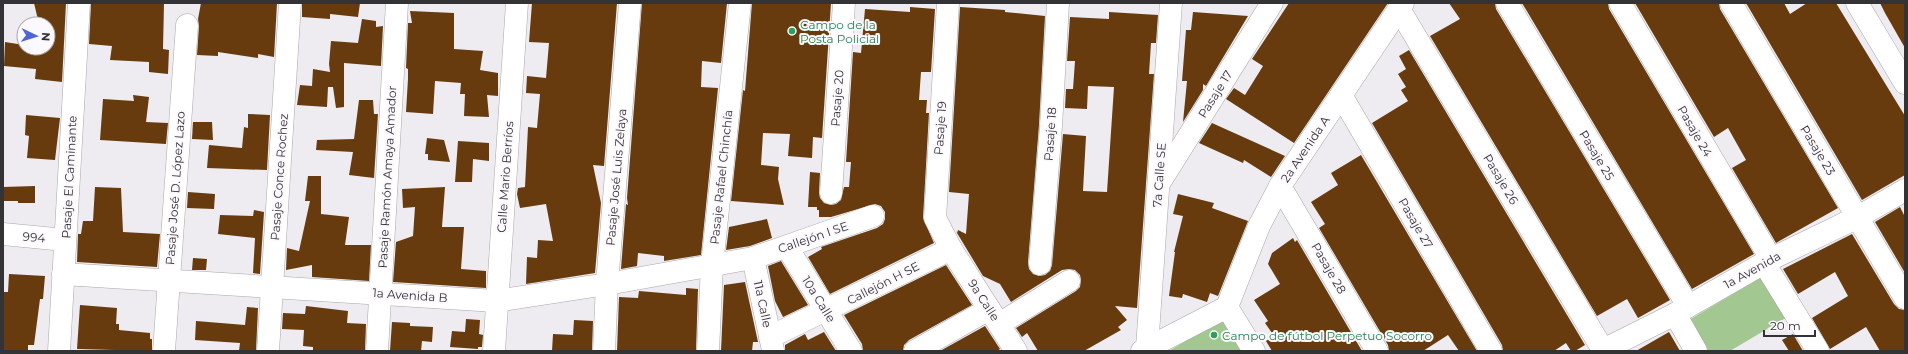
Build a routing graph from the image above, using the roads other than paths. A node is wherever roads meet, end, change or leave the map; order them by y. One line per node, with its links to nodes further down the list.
1 (79, 3): 28 (street, Pasaje El Caminante)
2 (290, 3): 39 (street, Pasaje Conce Rochez)
3 (397, 3): 40 (street, Pasaje Ramón Amaya Amador)
4 (517, 3): 42 (street, Calle Mario Berríos)
5 (630, 3): 38 (street, Pasaje José Luis Zelaya)
6 (740, 3): 34 (street, Pasaje Rafael Chinchía)
7 (844, 3): 24 (street, Pasaje 20)
8 (948, 3): 30 (street, Pasaje 19)
9 (1058, 3): 33 (street, Pasaje 18)
10 (1171, 3): 21 (street, 7a Calle SE)
11 (1260, 3): 12 (street)
12 (1272, 3): 21 (street, Pasaje 17)
13 (1507, 3): 44 (street, Pasaje 25)
14 (1620, 3): 32 (street, Pasaje 24)
15 (1731, 3): 26 (street, Pasaje 23)
16 (1857, 3): 19 (street)
17 (1401, 6): 20 (street, 2a Avenida A); 49 (street, Pasaje 26)
18 (186, 25): 37 (street, Pasaje José D. López Lazo)
19 (1905, 83)
20 (1341, 95): 22 (street, 2a Avenida A); 62 (street, Pasaje 27)
21 (1159, 185): 48 (street, 7a Calle SE)
22 (1280, 186): 43 (street, 2a Avenida A); 61 (street, Pasaje 28)
23 (1905, 190): 26 (street, 1a Avenida)
24 (831, 193)
25 (873, 216): 29 (street, Callejón I SE)
26 (1858, 217): 32 (street, 1a Avenida); 41 (street, Pasaje 23)
27 (3, 234): 28 (street, 994)
28 (65, 240): 35 (street, Pasaje El Caminante)
29 (787, 247): 31 (street, Callejón I SE); 45 (street, 10a Calle)
30 (951, 249): 45 (street, Callejón H SE); 46 (street, 9a Calle)
31 (753, 258): 34 (street, 1a Avenida B); 47 (street, 11a Calle)
32 (1768, 261): 44 (street, 1a Avenida); 64 (street, Pasaje 24)
33 (1040, 264)
34 (712, 265): 38 (street, 1a Avenida B); 56 (street, Pasaje Rafael Chinchía)
35 (63, 274): 37 (street, 1a Avenida B); 50 (street, Pasaje El Caminante)
36 (1069, 281): 46 (street)
37 (169, 282): 39 (street, 1a Avenida B); 51 (street, Pasaje José D. López Lazo)
38 (607, 284): 42 (street, 1a Avenida B); 55 (street, Pasaje José Luis Zelaya)
39 (272, 288): 40 (street, 1a Avenida B); 52 (street, Pasaje Conce Rochez)
40 (380, 293): 42 (street, 1a Avenida B); 53 (street, Pasaje Ramón Amaya Amador)
41 (1905, 298)
42 (496, 301): 54 (street, Calle Mario Berríos)
43 (1227, 307): 48 (street); 60 (street)
44 (1681, 310): 49 (street, 1a Avenida); 63 (street, Pasaje 25)
45 (826, 311): 47 (street, Callejón H SE); 57 (street, 10a Calle)
46 (994, 316): 58 (street); 59 (street, 9a Calle)
47 (772, 344)
48 (1145, 350)
49 (1602, 350)
50 (59, 351)
51 (164, 351)
52 (268, 351)
53 (377, 351)
54 (494, 351)
55 (604, 351)
56 (708, 351)
57 (851, 351)
58 (915, 351)
59 (1016, 351)
60 (1254, 351)
61 (1377, 351)
62 (1491, 351)
63 (1696, 351)
64 (1818, 351)

